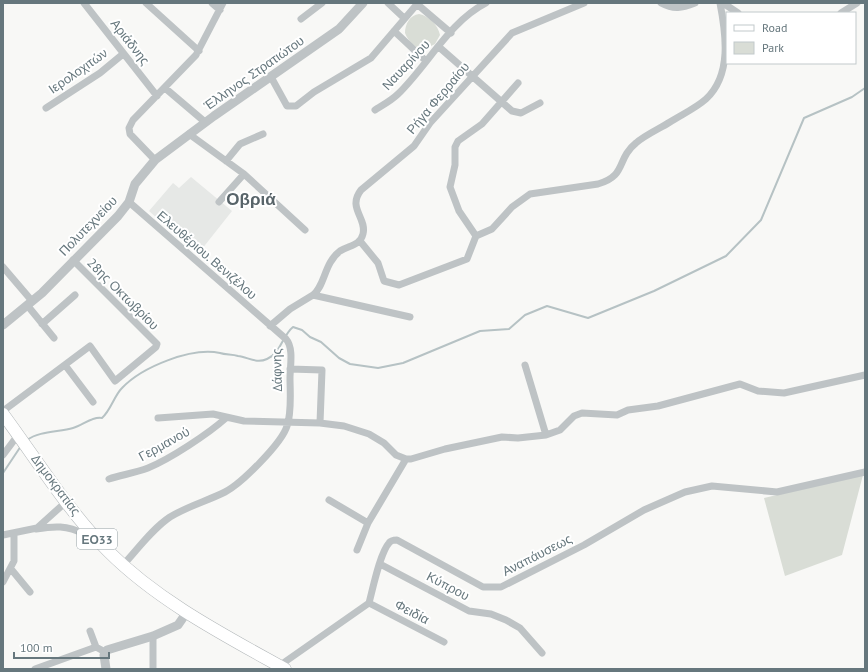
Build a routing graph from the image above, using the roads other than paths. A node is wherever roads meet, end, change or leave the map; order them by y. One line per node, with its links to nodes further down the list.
1 (84, 3): 24 (street, Αριάδνης)
2 (146, 3): 23 (street)
3 (212, 3): 15 (street)
4 (322, 3): 19 (street)
5 (363, 3): 26 (street, Έλληνος Στρατιώτου)
6 (388, 3): 18 (street)
7 (418, 3): 18 (street); 21 (street)
8 (486, 3): 21 (street, Ναυαρίνου)
9 (584, 3): 27 (street, Ρήγα Φερραίου)
10 (661, 3): 11 (street)
11 (695, 3)
12 (720, 3): 44 (street)
13 (723, 3): 16 (street)
14 (858, 3): 17 (street)
15 (221, 6): 23 (street)
16 (736, 12)
17 (843, 12)
18 (404, 18): 20 (street)
19 (301, 19)
20 (394, 31): 25 (street); 26 (street)
21 (451, 33): 22 (street, Ναυαρίνου)
22 (439, 47): 25 (street, Ναυαρίνου); 27 (street)
23 (199, 51): 29 (street)
24 (123, 54): 30 (street, Αριάδνης); 33 (street, Ιερολοχιτών)
25 (426, 61): 34 (street, Ναυαρίνου)
26 (271, 77): 35 (street, Έλληνος Στρατιώτου)
27 (471, 77): 31 (street); 45 (street, Ρήγα Φερραίου)
28 (518, 83): 31 (street)
29 (164, 88): 30 (street); 35 (street)
30 (157, 96): 38 (street)
31 (501, 102): 32 (street); 44 (street)
32 (540, 103)
33 (46, 108)
34 (375, 110)
35 (205, 122): 36 (street, Έλληνος Στρατιώτου)
36 (188, 134): 38 (street, Έλληνος Στρατιώτου); 39 (street)
37 (263, 134): 39 (street)
38 (156, 160): 41 (street, Πολυτεχνείου)
39 (226, 161): 40 (street)
40 (244, 174): 42 (street); 43 (street)
41 (129, 202): 46 (street, Πολυτεχνείου); 54 (street, Ελευθέριου. Βενιζέλου)
42 (219, 202)
43 (305, 230)
44 (476, 236): 45 (street)
45 (360, 241): 49 (street)
46 (73, 260): 50 (street, Πολυτεχνείου); 56 (street, 28ης Οκτωβρίου)
47 (3, 267): 50 (street)
48 (75, 295): 52 (street)
49 (313, 295): 51 (street); 54 (street)
50 (30, 303): 52 (street); 53 (street, Πολυτεχνείου)
51 (410, 318)
52 (42, 324): 55 (street)
53 (3, 325)
54 (270, 326): 58 (street, Δάφνης)
55 (54, 338)
56 (65, 365): 60 (street); 61 (street)
57 (525, 365): 66 (street)
58 (290, 369): 64 (street, Δάφνης); 65 (street)
59 (865, 376): 66 (street)
60 (93, 402)
61 (3, 413): 67 (main road, Δημοκρατίας / ΕΟ33)
62 (158, 418): 63 (street)
63 (226, 418): 64 (street); 71 (street, Γερμανού)
64 (288, 422): 65 (street); 81 (street)
65 (320, 423): 69 (street)
66 (546, 435): 69 (street)
67 (22, 440): 68 (street); 73 (main road, Δημοκρατίας / ΕΟ33)
68 (3, 456)
69 (406, 459): 74 (street)
70 (865, 472): 80 (street, Αναπάυσεως)
71 (109, 479)
72 (329, 500): 74 (street)
73 (67, 501): 75 (street); 81 (main road, Δημοκρατίας / ΕΟ33)
74 (368, 523): 79 (street)
75 (34, 529): 76 (street); 77 (street)
76 (14, 534): 78 (street); 82 (street)
77 (84, 534)
78 (3, 535)
79 (357, 550)
80 (380, 564): 85 (street, Αναπάυσεως); 91 (street, Κύπρου)
81 (123, 565): 86 (main road, Δημοκρατίας / ΕΟ33)
82 (11, 569): 83 (street); 84 (street)
83 (3, 582)
84 (30, 592)
85 (370, 603): 89 (street, Φειδία); 92 (street)
86 (187, 612): 88 (street); 92 (main road, ΕΟ33)
87 (90, 631): 90 (street)
88 (153, 636): 90 (street); 95 (street)
89 (444, 642)
90 (101, 649): 93 (street); 94 (street)
91 (542, 653)
92 (282, 667)
93 (35, 669)
94 (106, 669)
95 (153, 669)

